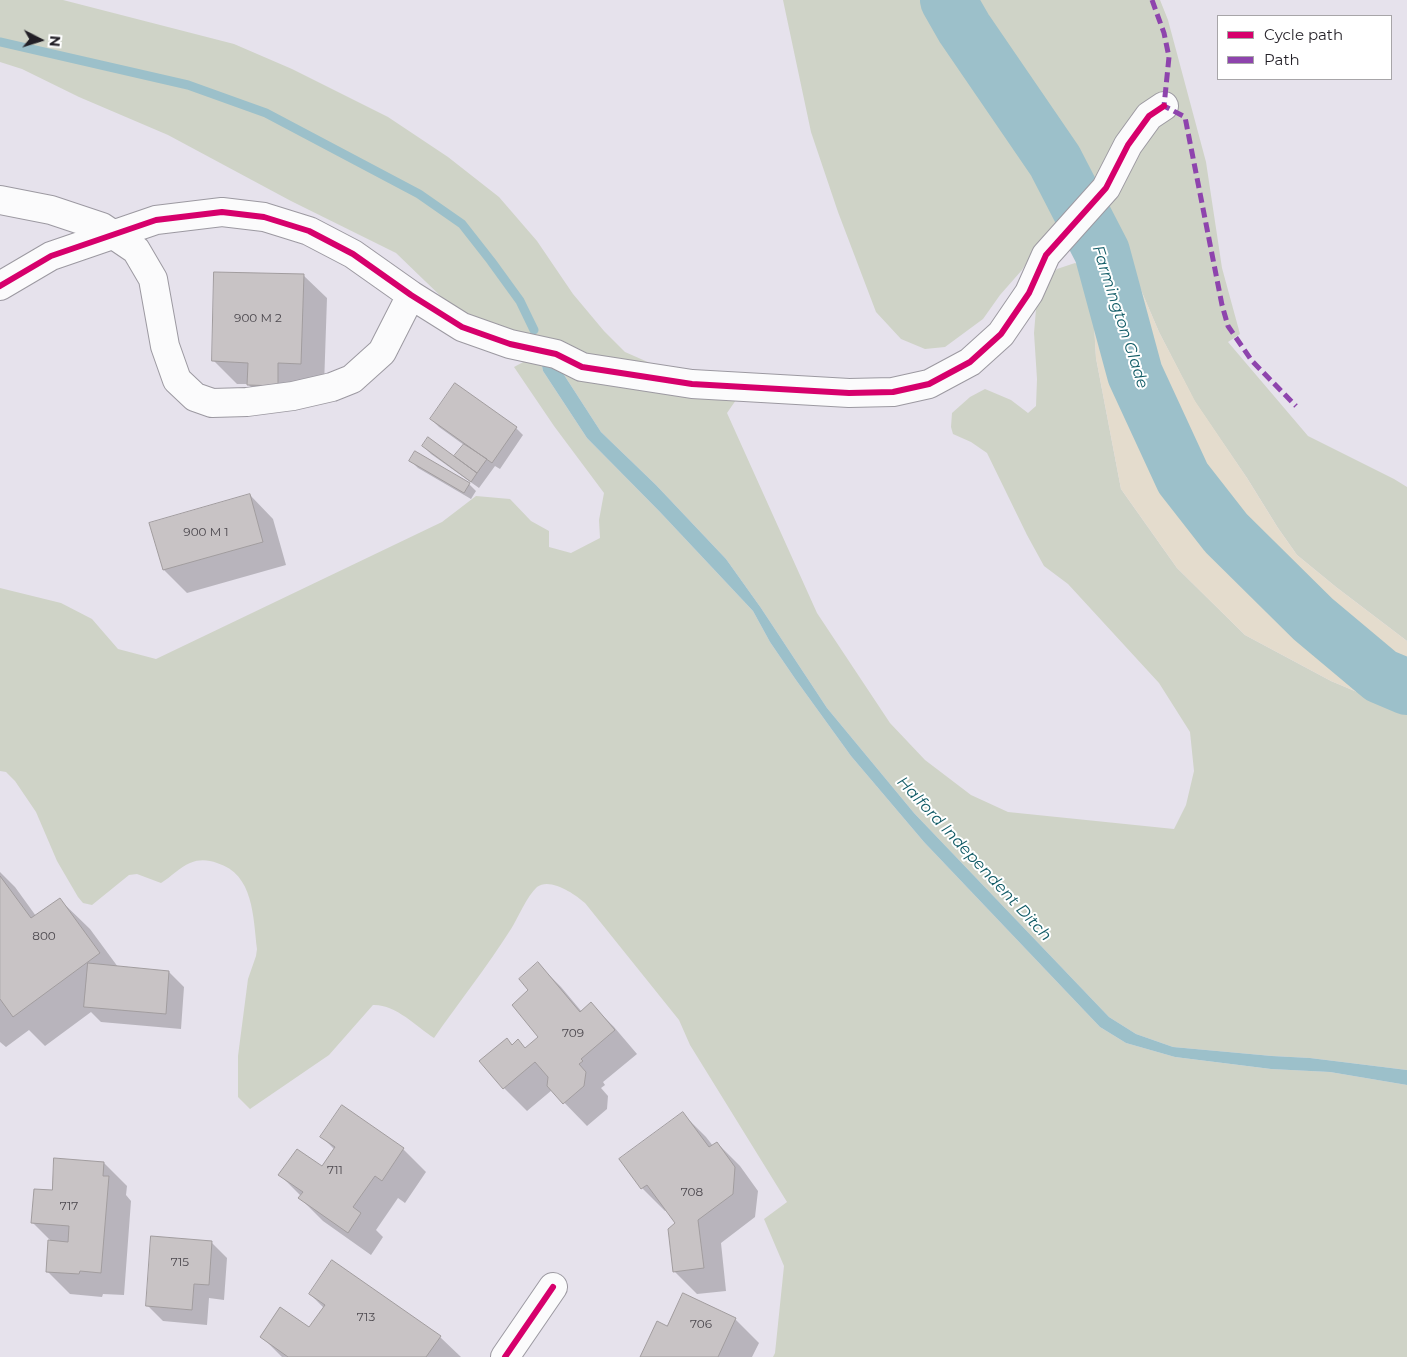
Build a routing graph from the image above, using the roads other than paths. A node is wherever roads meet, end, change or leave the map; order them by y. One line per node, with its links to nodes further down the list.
1 (1164, 106): 5 (street)
2 (0, 200): 3 (street)
3 (113, 235): 4 (street); 5 (street); 5 (street)
4 (0, 286)
5 (411, 295)
6 (553, 1287): 7 (street)
7 (505, 1357)

